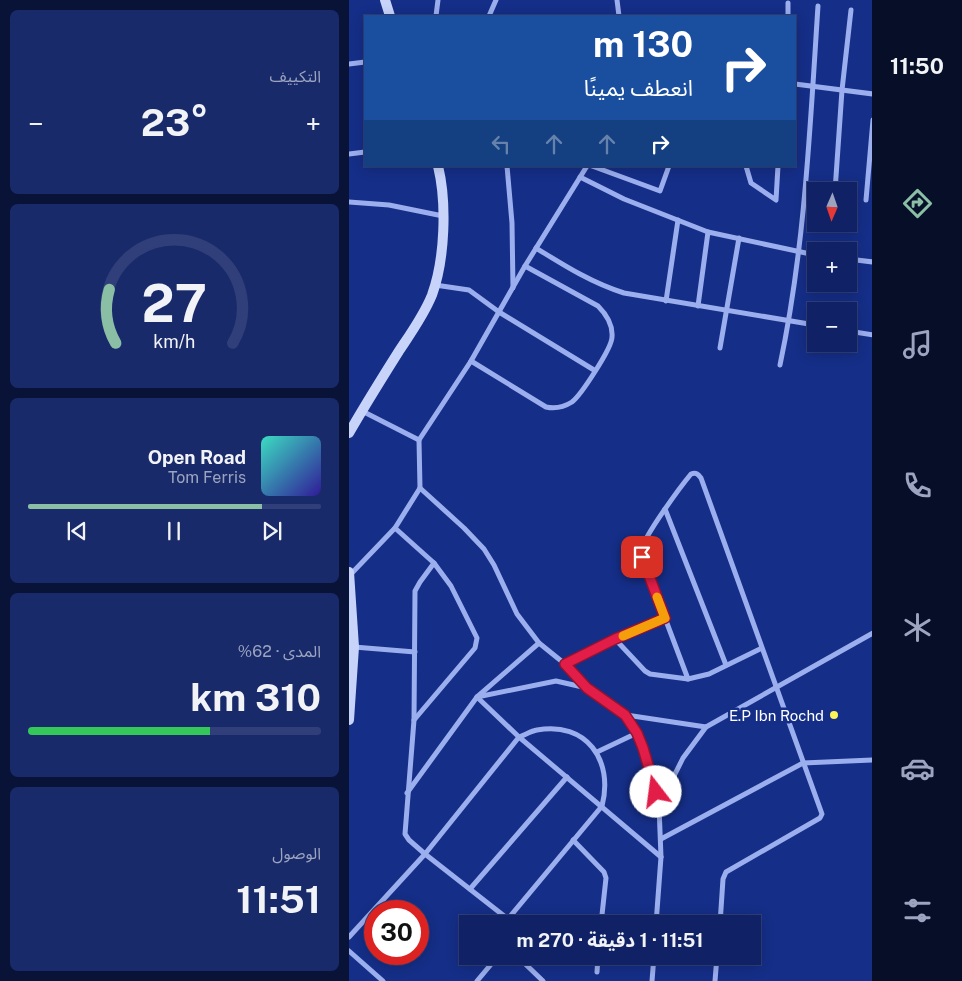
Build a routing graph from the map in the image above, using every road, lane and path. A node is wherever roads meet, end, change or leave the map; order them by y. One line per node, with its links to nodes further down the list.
1 (385, 0): 8 (main road)
2 (438, 0): 9 (street)
3 (496, 0): 10 (street)
4 (617, 0): 11 (street)
5 (789, 3): 12 (street)
6 (818, 6): 16 (street)
7 (851, 10): 17 (street)
8 (390, 15)
9 (435, 15)
10 (489, 15)
11 (619, 15)
12 (788, 15)
13 (364, 62): 14 (street)
14 (349, 64)
15 (796, 84): 16 (street)
16 (813, 86): 17 (street); 38 (street)
17 (842, 90): 18 (street); 30 (street)
18 (872, 94)
19 (872, 120): 31 (street)
20 (364, 152): 21 (street)
21 (349, 154)
22 (438, 167): 33 (main road)
23 (507, 167): 44 (street)
24 (586, 167): 29 (street)
25 (595, 167): 26 (street)
26 (669, 167)
27 (746, 167): 28 (street)
28 (778, 167)
29 (580, 177): 34 (street); 37 (street)
30 (836, 182)
31 (866, 200)
32 (349, 202): 33 (street)
33 (443, 216): 43 (main road)
34 (678, 220): 35 (street); 45 (street)
35 (708, 232): 36 (street); 46 (street)
36 (739, 238): 38 (street); 47 (street)
37 (536, 248): 42 (street); 45 (street)
38 (799, 251): 39 (street); 49 (street)
39 (807, 253)
40 (857, 260): 41 (street)
41 (872, 262)
42 (525, 266): 44 (street); 56 (street)
43 (435, 285): 48 (street); 57 (main road)
44 (513, 288): 48 (street)
45 (666, 301): 46 (street)
46 (699, 306): 47 (street)
47 (727, 311): 49 (street); 53 (street)
48 (499, 312): 54 (street); 56 (street)
49 (789, 321): 50 (street); 55 (street)
50 (807, 324)
51 (857, 332): 52 (street)
52 (872, 335)
53 (720, 348)
54 (471, 361): 56 (street); 59 (street)
55 (780, 365)
56 (594, 370)
57 (361, 411): 58 (main road); 59 (street)
58 (349, 433)
59 (419, 440): 60 (street)
60 (420, 488): 62 (street); 68 (street)
61 (665, 509): 65 (street); 70 (street); 73 (street)
62 (395, 528): 63 (street); 64 (street)
63 (434, 563): 71 (street); 81 (street)
64 (349, 574): 69 (main road)
65 (665, 618): 67 (street); 74 (street)
66 (872, 633): 76 (street)
67 (615, 639): 72 (street); 74 (street)
68 (539, 643): 72 (street); 77 (street)
69 (354, 647): 71 (street); 78 (main road)
70 (762, 648): 73 (street); 76 (street)
71 (415, 652): 81 (street)
72 (565, 664): 75 (street)
73 (726, 665): 74 (street)
74 (688, 679)
75 (587, 688): 77 (street); 79 (street)
76 (776, 688): 82 (street); 87 (street)
77 (477, 697): 84 (street); 89 (street)
78 (350, 701): 80 (main road)
79 (625, 715): 82 (street); 83 (street)
80 (349, 720)
81 (414, 720): 89 (street)
82 (706, 727): 91 (street)
83 (637, 733): 85 (street); 91 (street)
84 (519, 737): 85 (street); 88 (street); 94 (street)
85 (597, 752): 90 (street)
86 (872, 760): 87 (street)
87 (803, 763): 92 (street); 101 (street)
88 (567, 777): 90 (street); 96 (street)
89 (407, 793): 94 (street)
90 (602, 806): 93 (street); 95 (street)
91 (659, 806): 92 (street)
92 (661, 839): 95 (street)
93 (573, 840): 98 (street); 99 (street)
94 (425, 854): 96 (street); 102 (street)
95 (661, 857): 100 (street)
96 (470, 889): 97 (street)
97 (500, 915)
98 (512, 915)
99 (602, 915)
100 (657, 915)
101 (721, 915)
102 (349, 937)
103 (349, 951): 110 (street)
104 (490, 965): 111 (street)
105 (526, 965): 112 (street)
106 (597, 965): 109 (street)
107 (653, 965): 113 (street)
108 (716, 965): 114 (street)
109 (597, 972)
110 (383, 981)
111 (477, 981)
112 (543, 981)
113 (652, 981)
114 (715, 981)

